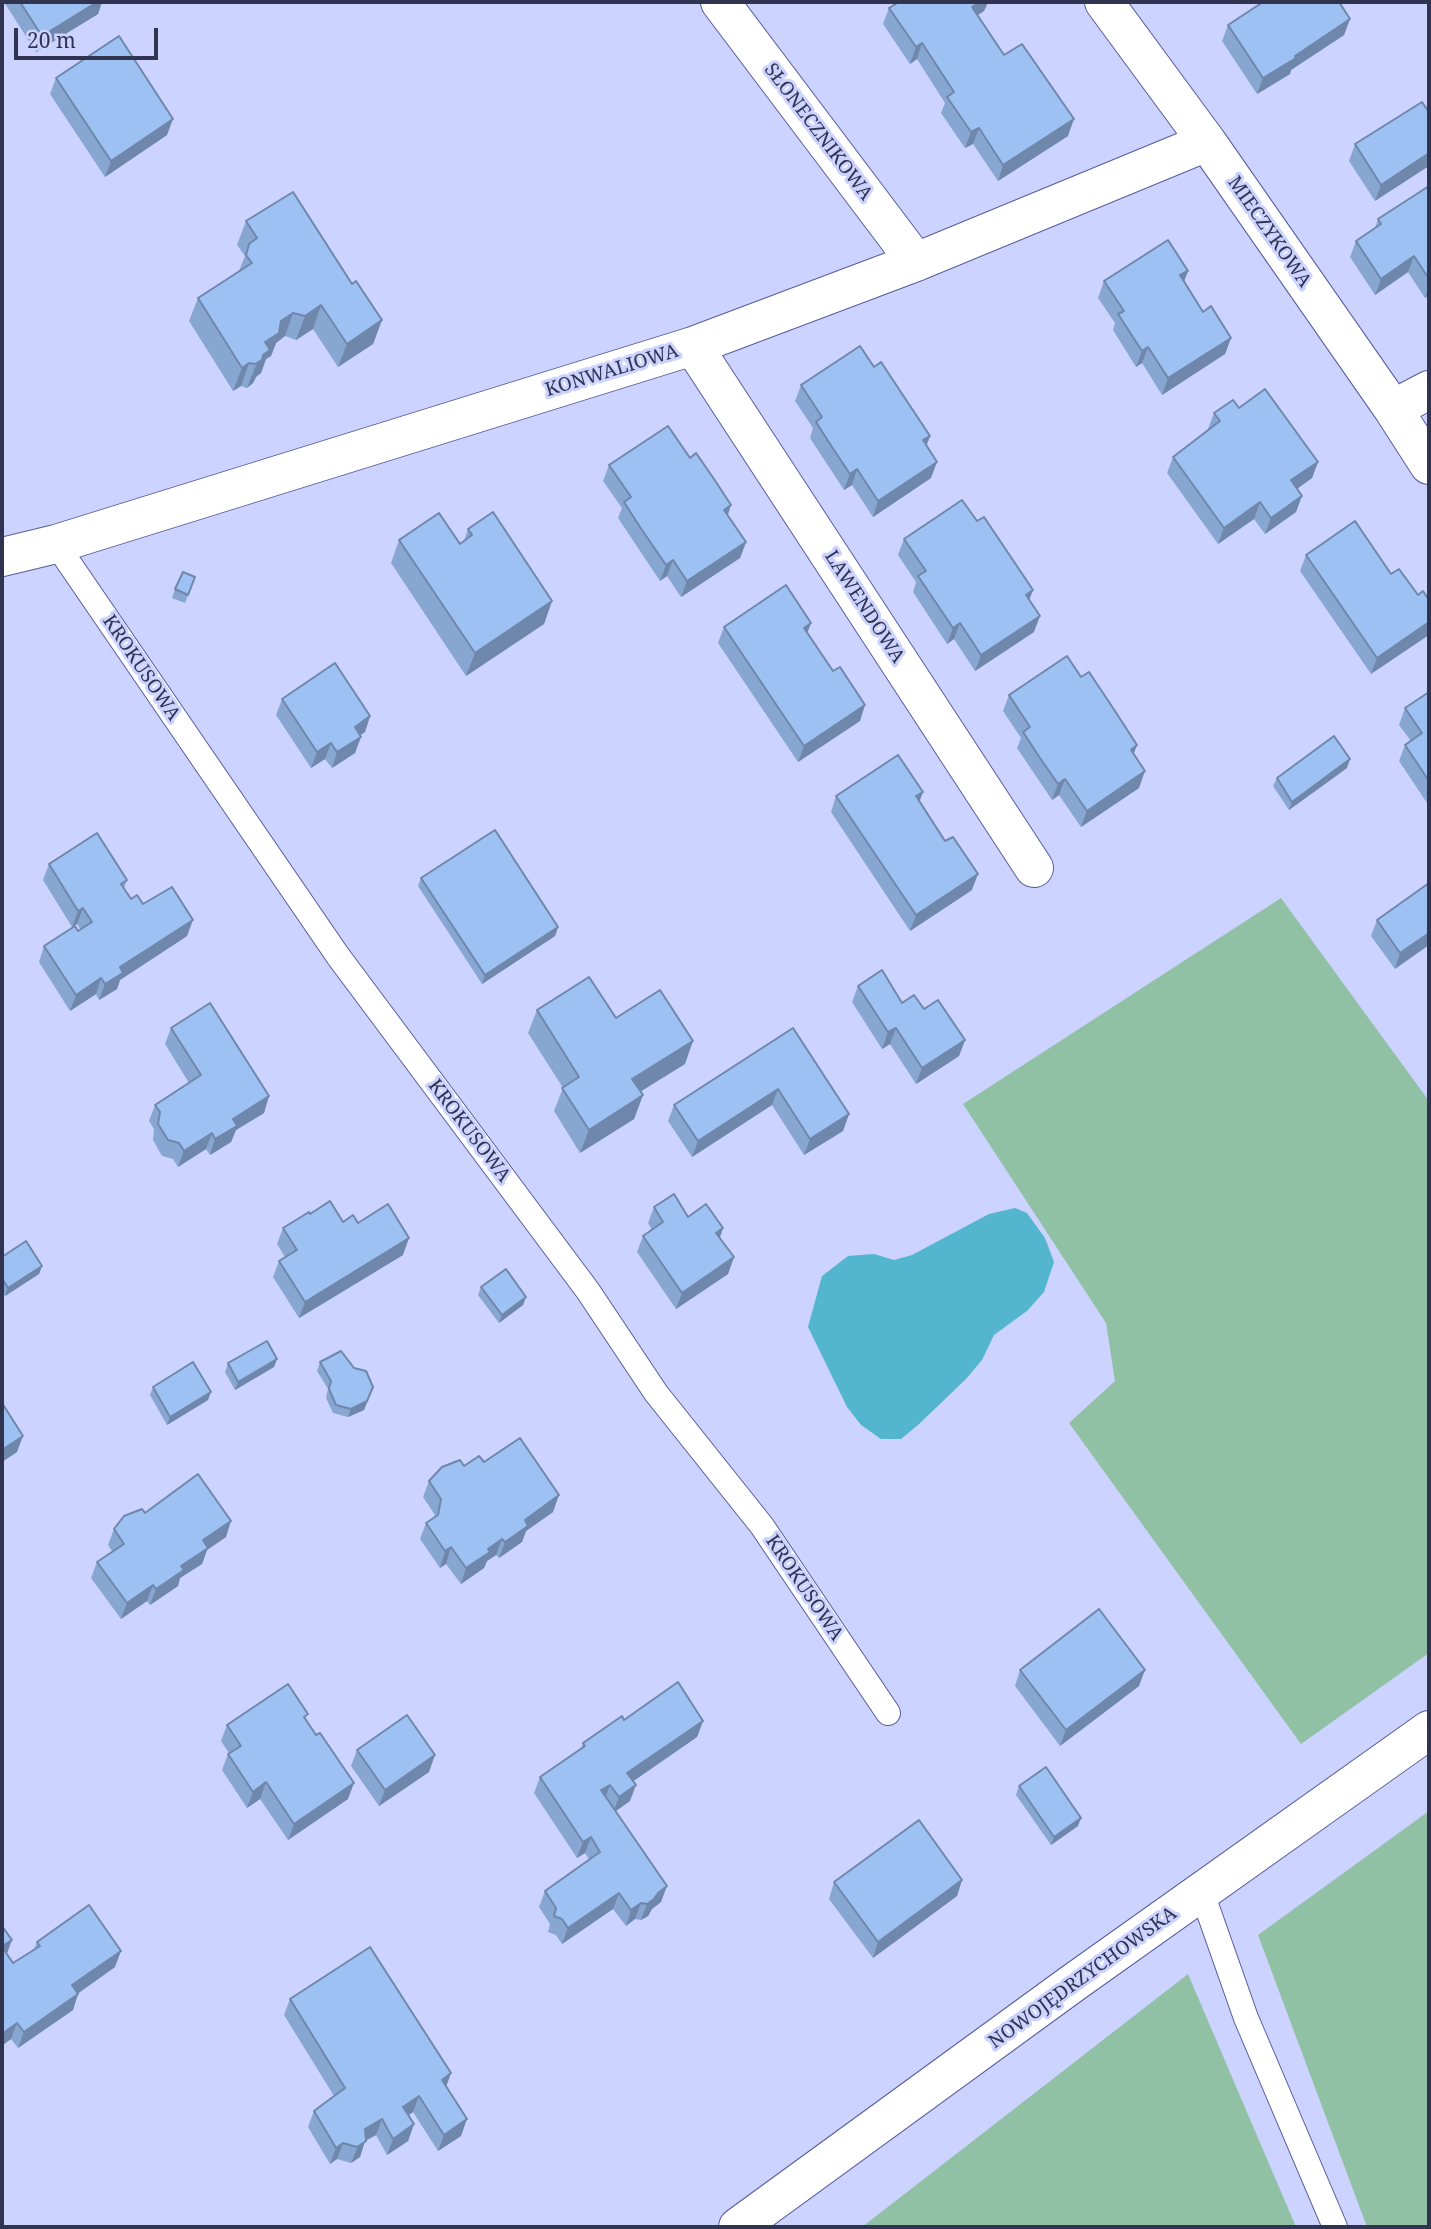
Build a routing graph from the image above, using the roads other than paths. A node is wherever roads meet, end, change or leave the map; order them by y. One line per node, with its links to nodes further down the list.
1 (720, 2): 4 (street, SŁONECZNIKOWA)
2 (1104, 2): 3 (street, MIECZYKOWA)
3 (1207, 142): 4 (street, KONWALIOWA); 7 (street, MIECZYKOWA)
4 (916, 262): 5 (street, KONWALIOWA)
5 (693, 346): 9 (street, KONWALIOWA); 11 (street, LAWENDOWA)
6 (1429, 390): 7 (street)
7 (1393, 410): 8 (street, MIECZYKOWA)
8 (1429, 465)
9 (56, 544): 10 (street, KONWALIOWA); 12 (lane, KROKUSOWA)
10 (2, 557)
11 (1034, 868)
12 (888, 1713)
13 (1429, 1730): 14 (street, NOWOJĘDRZYCHOWSKA)
14 (1202, 1892): 15 (street, NOWOJĘDRZYCHOWSKA); 16 (lane)
15 (738, 2227)
16 (1335, 2227)

